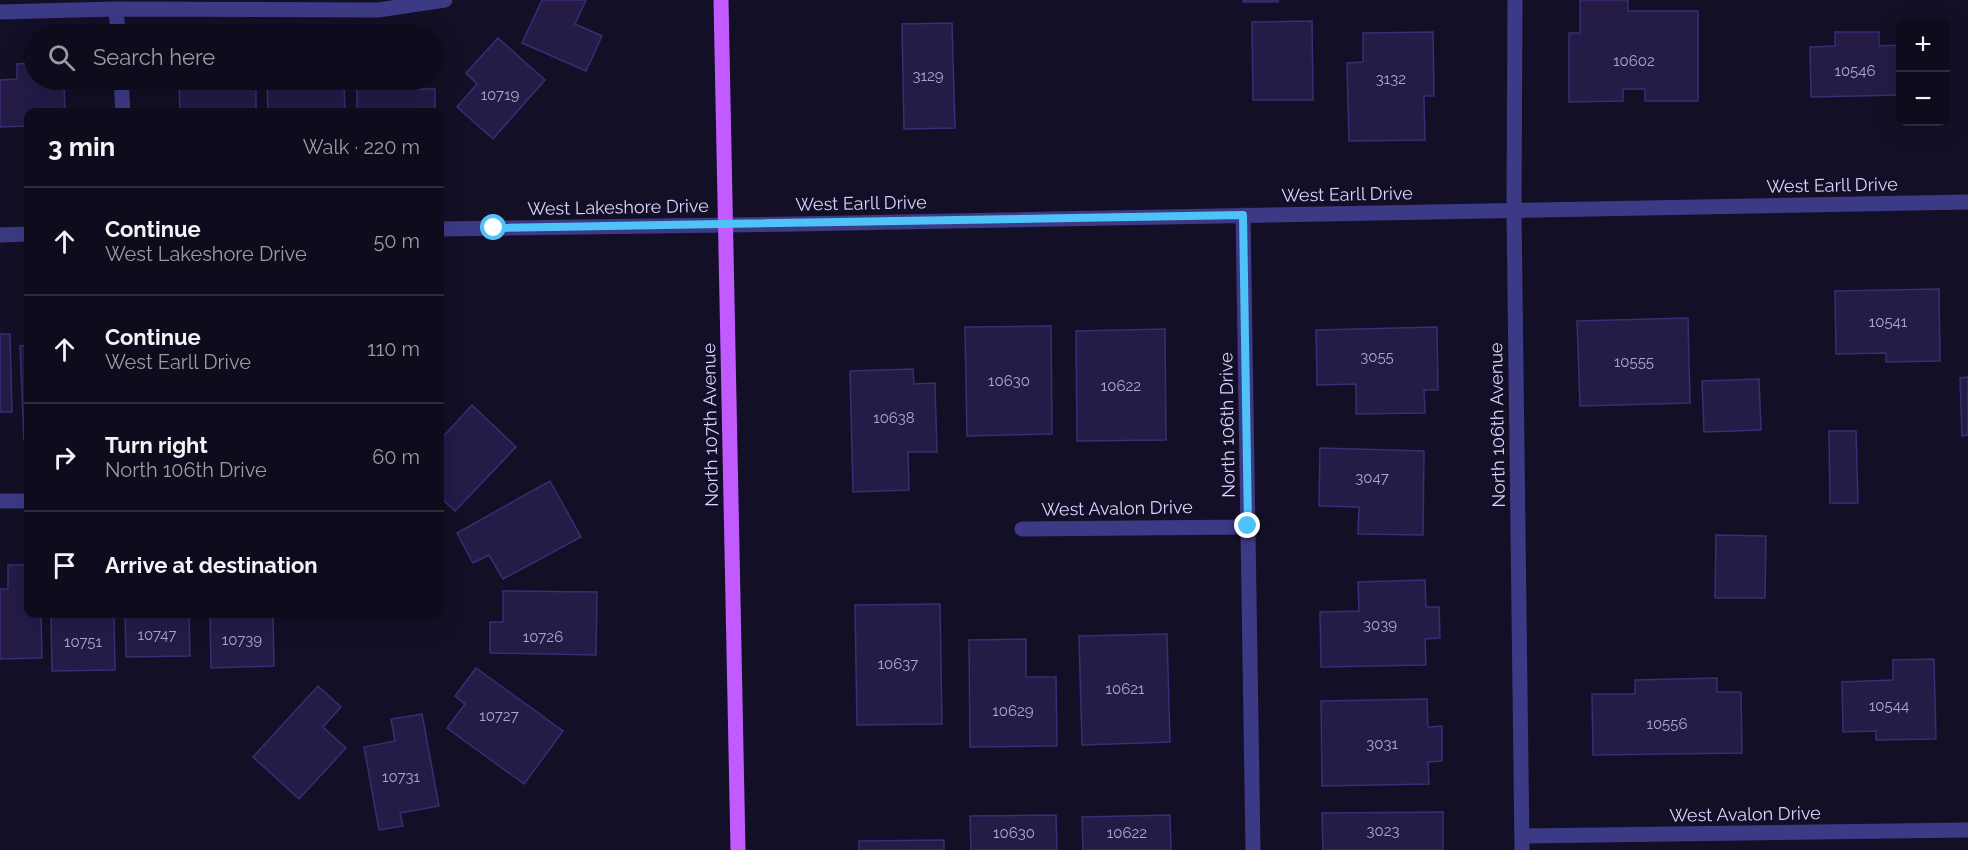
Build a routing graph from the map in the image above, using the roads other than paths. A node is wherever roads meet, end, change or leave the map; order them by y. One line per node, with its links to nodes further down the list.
1 (445, 0): 4 (street)
2 (721, 0): 12 (main road, North 107th Avenue)
3 (1515, 0): 10 (street, North 106th Avenue)
4 (116, 9): 5 (street); 6 (street)
5 (0, 12)
6 (117, 24)
7 (122, 90): 8 (street)
8 (123, 108)
9 (1968, 202): 10 (street, West Earll Drive)
10 (1514, 211): 11 (street, West Earll Drive); 21 (street, North 106th Avenue)
11 (1243, 215): 12 (street, West Earll Drive); 18 (street, North 106th Drive)
12 (726, 225): 13 (street, West Lakeshore Drive); 22 (main road, North 107th Avenue)
13 (444, 228)
14 (24, 234): 15 (street)
15 (0, 235)
16 (0, 501): 17 (street)
17 (24, 501)
18 (1248, 526): 19 (street, West Avalon Drive); 23 (street, North 106th Drive)
19 (1022, 529)
20 (1968, 830): 21 (street, West Avalon Drive)
21 (1522, 843)
22 (738, 850)
23 (1253, 850)

